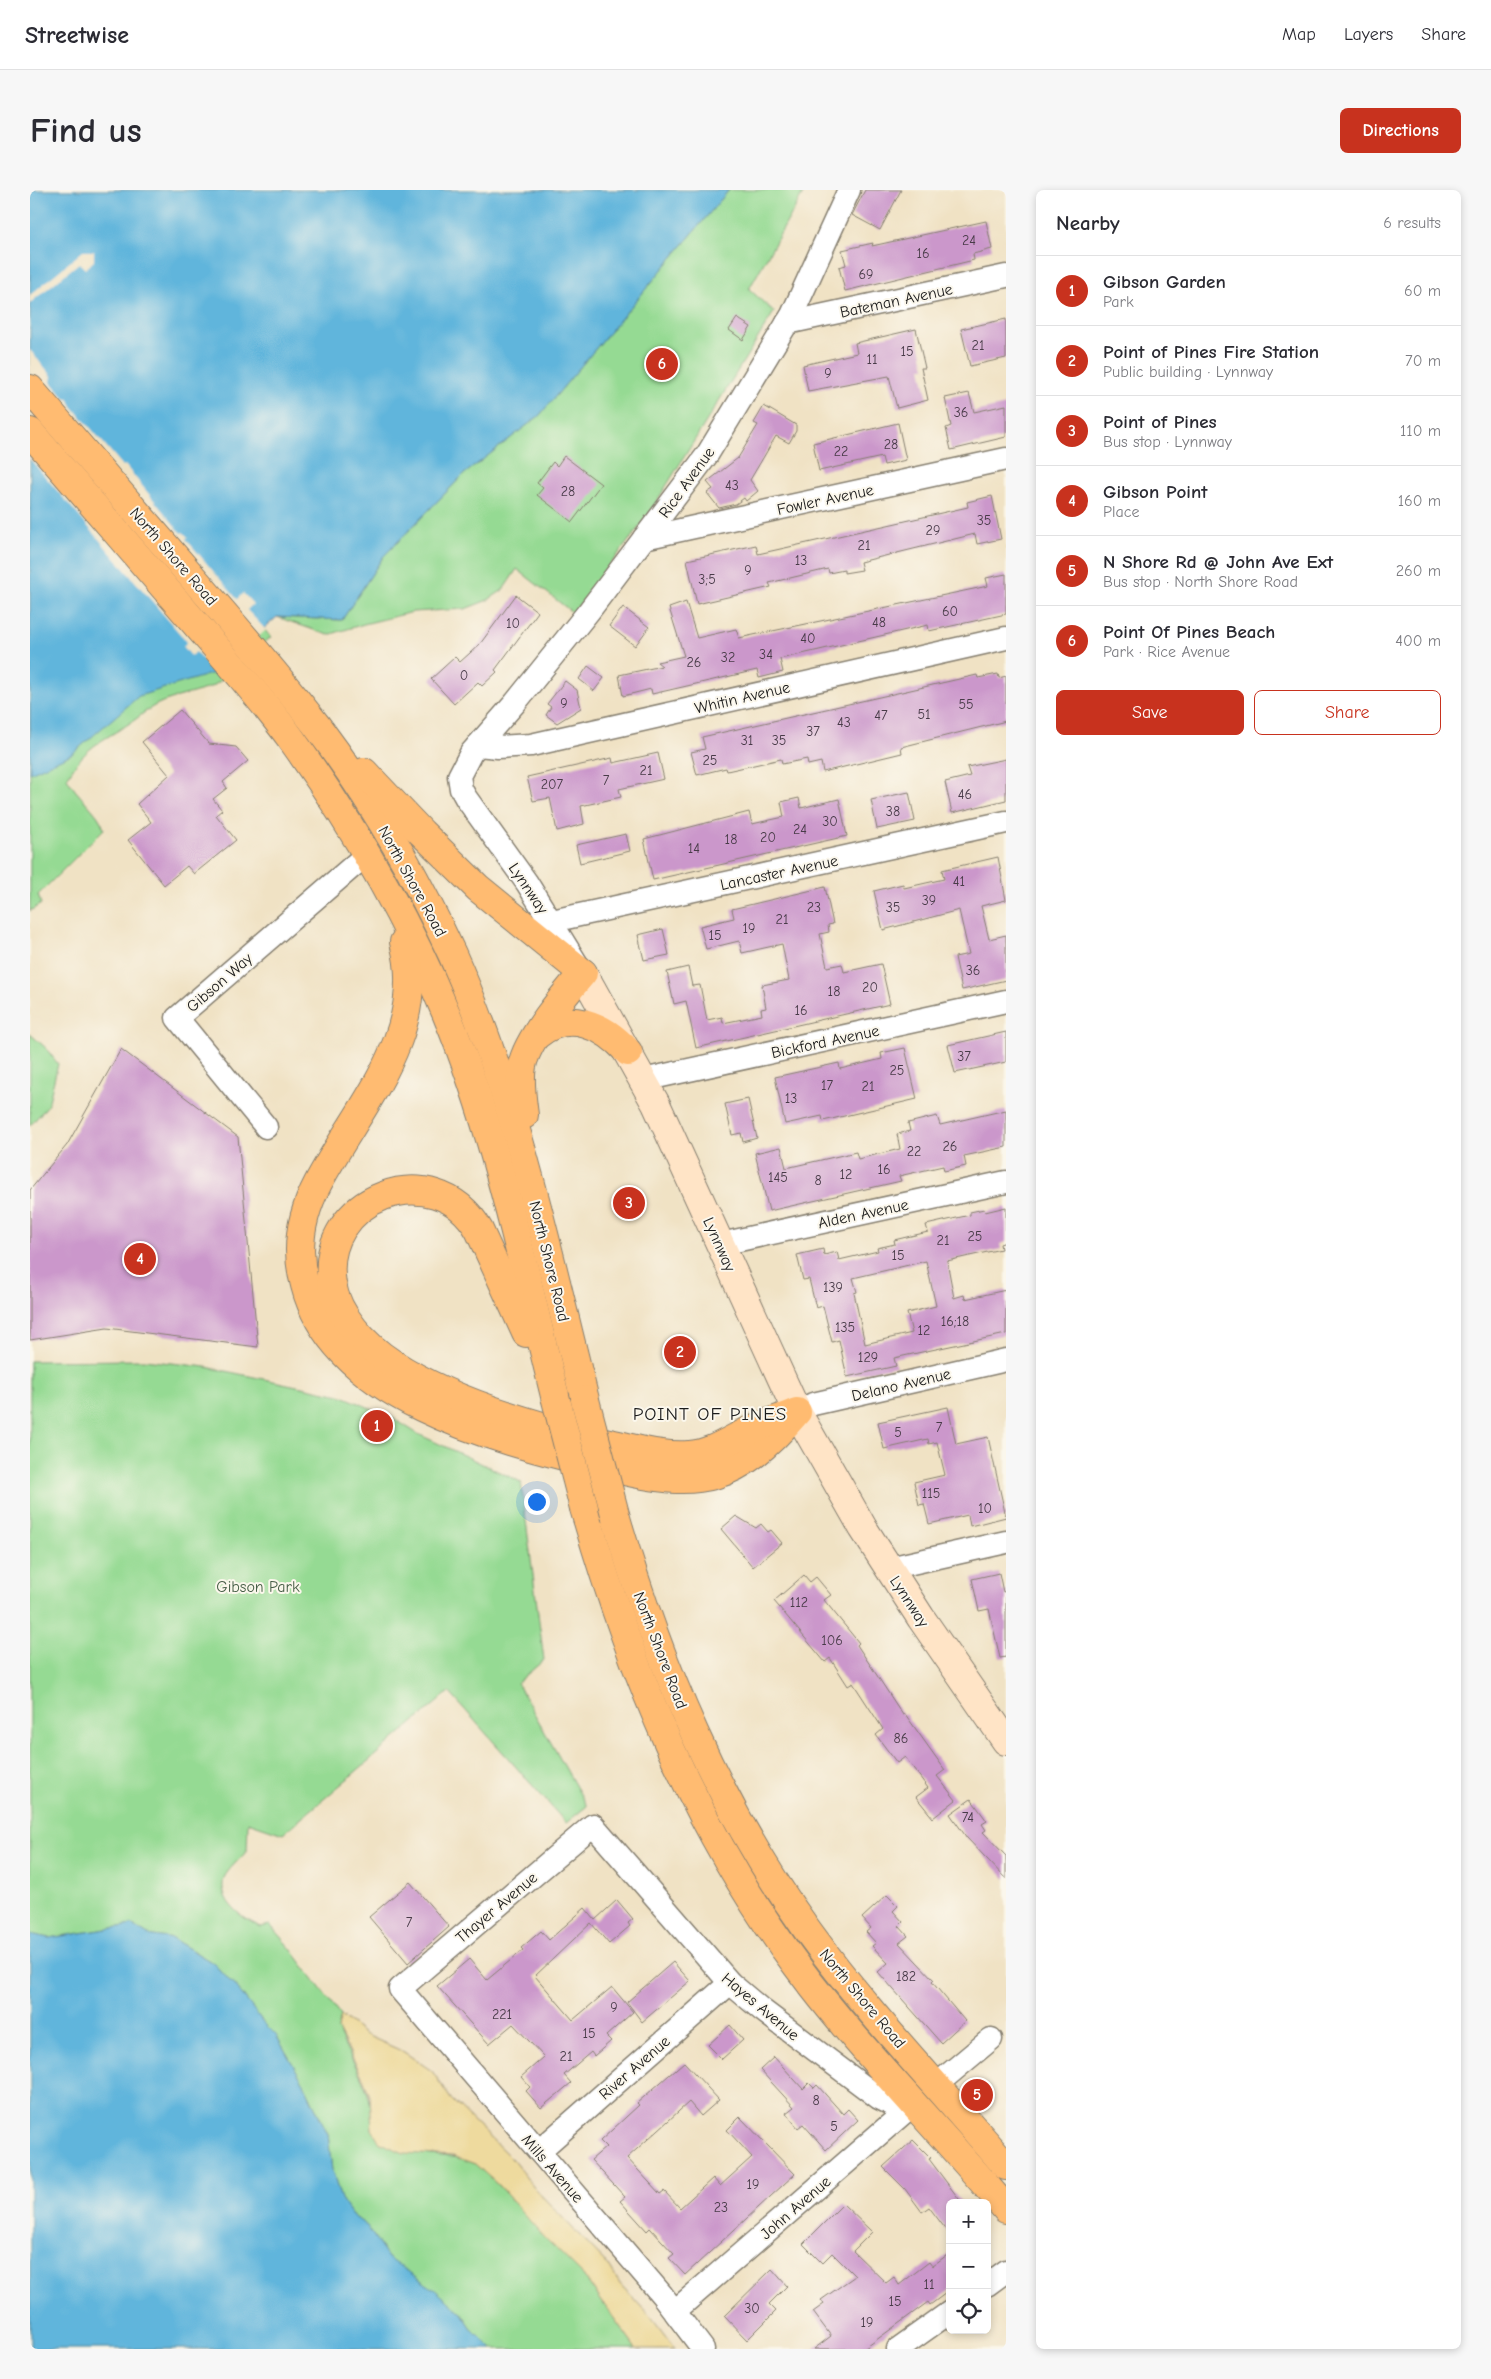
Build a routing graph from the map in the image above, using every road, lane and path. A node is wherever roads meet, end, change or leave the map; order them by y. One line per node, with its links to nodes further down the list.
1 (849, 190): 3 (street, Rice Avenue)
2 (1006, 276): 3 (street, Bateman Avenue)
3 (786, 323): 7 (street, Rice Avenue)
4 (30, 389): 9 (highway, North Shore Road)
5 (30, 432): 12 (highway, North Shore Road)
6 (1006, 459): 7 (street, Fowler Avenue)
7 (644, 538): 10 (street, Rice Avenue)
8 (1006, 638): 10 (street, Whitin Avenue)
9 (293, 696): 15 (highway); 22 (highway, North Shore Road)
10 (478, 745): 14 (street, Lynnway)
11 (1006, 822): 14 (street, Lancaster Avenue)
12 (367, 854): 13 (highway, North Shore Road); 20 (street, Gibson Way)
13 (384, 884): 25 (highway, North Shore Road); 26 (highway)
14 (552, 921): 15 (street, Lynnway)
15 (583, 973): 17 (highway); 18 (main road, Lynnway)
16 (1006, 1001): 19 (street, Bickford Avenue)
17 (533, 1040): 18 (highway); 22 (highway)
18 (628, 1052): 19 (main road, Lynnway)
19 (643, 1080): 23 (main road, Lynnway)
20 (266, 1127)
21 (1006, 1182): 23 (street, Alden Avenue)
22 (532, 1189): 34 (highway, North Shore Road, bridge)
23 (721, 1244): 26 (main road, Lynnway)
24 (1006, 1360): 26 (street, Delano Avenue)
25 (555, 1396): 26 (highway); 35 (highway, North Shore Road, bridge)
26 (797, 1412): 28 (main road, Lynnway)
27 (1006, 1542): 28 (street)
28 (889, 1568): 29 (main road, Lynnway)
29 (1006, 1741)
30 (593, 1825): 31 (street, Hayes Avenue); 32 (street, Thayer Avenue)
31 (730, 1983): 35 (street, Hayes Avenue); 36 (street, River Avenue)
32 (400, 1989): 36 (street, Mills Avenue)
33 (991, 2039): 34 (street)
34 (936, 2086): 37 (highway, North Shore Road)
35 (915, 2103): 38 (highway, North Shore Road); 41 (street, John Avenue)
36 (539, 2151): 41 (street, Mills Avenue)
37 (1006, 2166)
38 (1006, 2209)
39 (1006, 2271): 40 (street)
40 (991, 2282)
41 (675, 2311): 43 (street, Mills Avenue)
42 (946, 2315): 44 (street)
43 (703, 2349)
44 (898, 2349)

